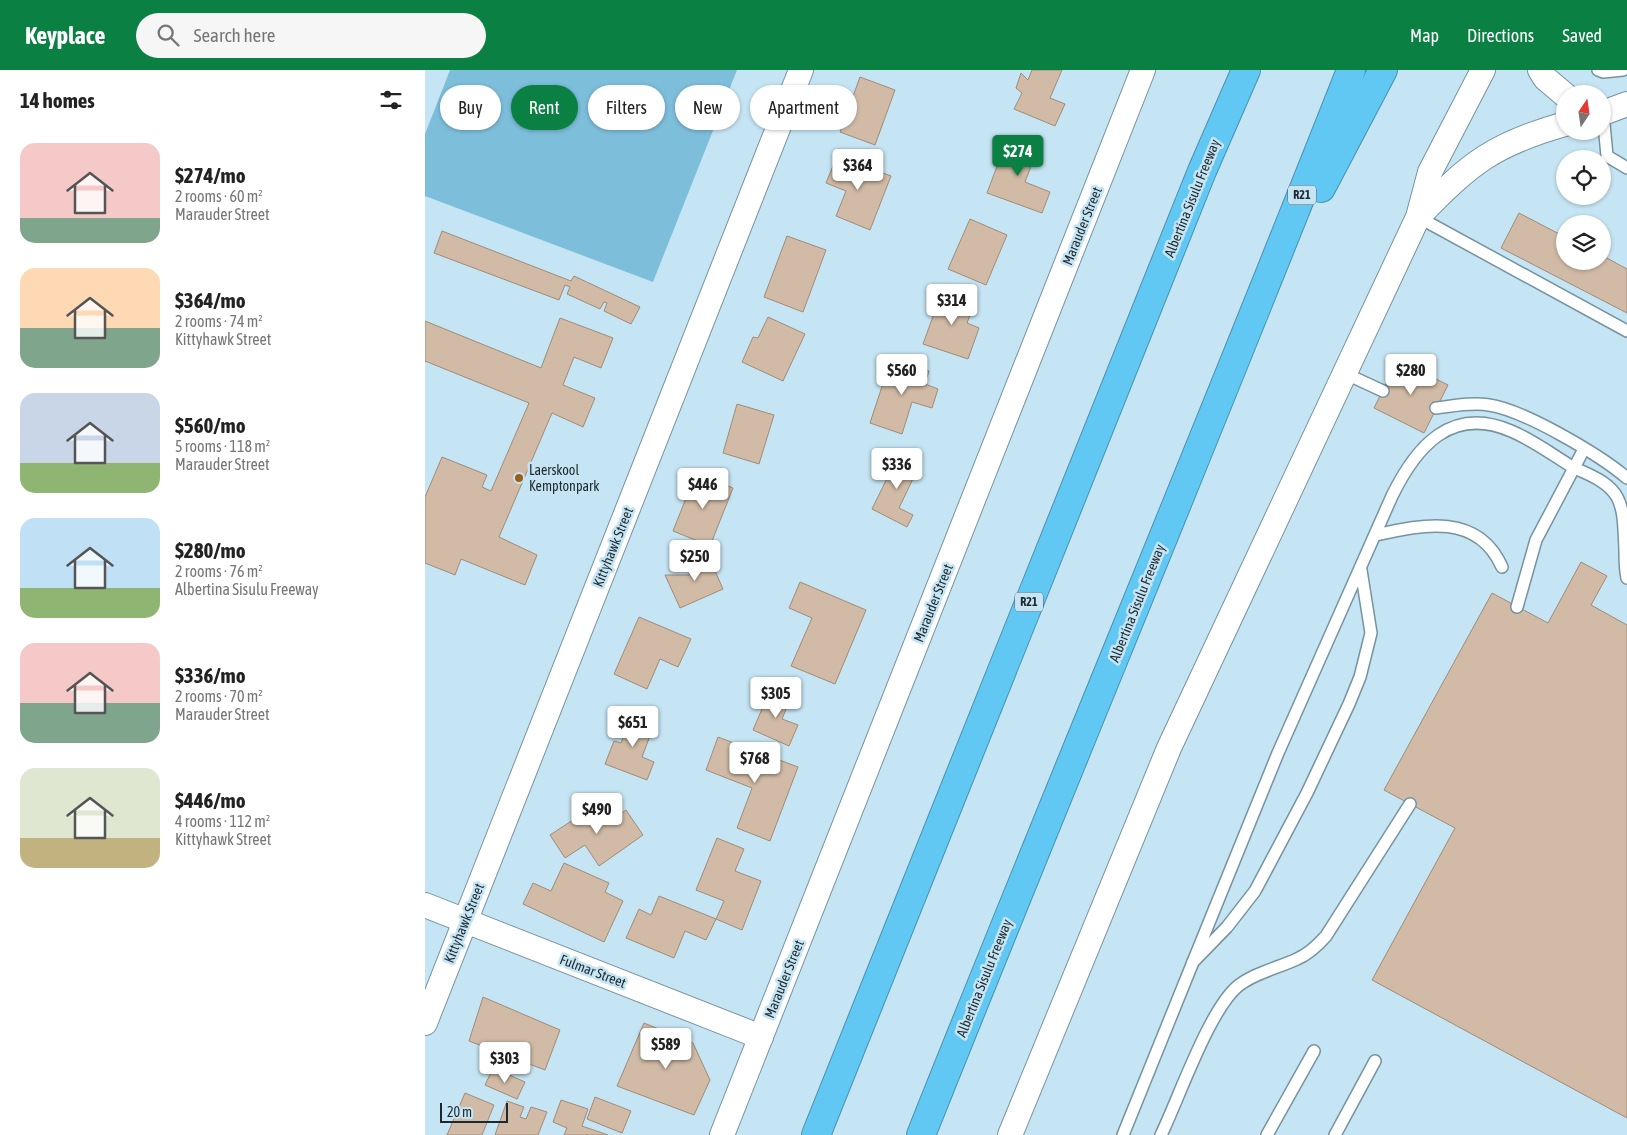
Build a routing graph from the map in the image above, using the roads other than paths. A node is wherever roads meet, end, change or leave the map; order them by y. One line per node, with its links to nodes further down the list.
1 (801, 70): 35 (street, Kittyhawk Street)
2 (1143, 70): 38 (street, Marauder Street)
3 (1246, 70): 42 (highway, Albertina Sisulu Freeway / R21)
4 (1351, 70): 19 (highway, Albertina Sisulu Freeway / R21)
5 (1383, 70): 19 (highway)
6 (1483, 70): 18 (street)
7 (1540, 70): 10 (street)
8 (1623, 70): 9 (lane)
9 (1601, 71)
10 (1556, 87)
11 (1627, 104): 12 (street)
12 (1611, 110)
13 (1611, 114): 14 (lane)
14 (1627, 116)
15 (1556, 127): 18 (street)
16 (1606, 140): 17 (lane)
17 (1627, 168)
18 (1418, 217): 20 (lane); 21 (street)
19 (1253, 320): 43 (highway, Albertina Sisulu Freeway / R21)
20 (1627, 331)
21 (1344, 373): 22 (lane); 44 (street)
22 (1383, 391)
23 (1436, 408): 24 (lane)
24 (1584, 449): 25 (lane); 26 (lane)
25 (1574, 468): 27 (lane); 28 (lane); 32 (lane)
26 (1627, 478)
27 (1625, 520): 31 (lane)
28 (1376, 534): 29 (lane); 30 (lane)
29 (1502, 568)
30 (1361, 570): 36 (lane); 36 (lane)
31 (1627, 578)
32 (1517, 607)
33 (1411, 804): 46 (lane)
34 (425, 906): 35 (street, Fulmar Street)
35 (465, 921): 37 (street, Kittyhawk Street); 38 (street, Fulmar Street)
36 (1193, 962): 45 (lane)
37 (425, 1023)
38 (761, 1037): 41 (street, Marauder Street)
39 (1314, 1051): 47 (lane)
40 (1375, 1061): 48 (lane)
41 (722, 1135)
42 (816, 1135)
43 (921, 1135)
44 (1011, 1135)
45 (1123, 1135)
46 (1161, 1135)
47 (1267, 1135)
48 (1335, 1135)

